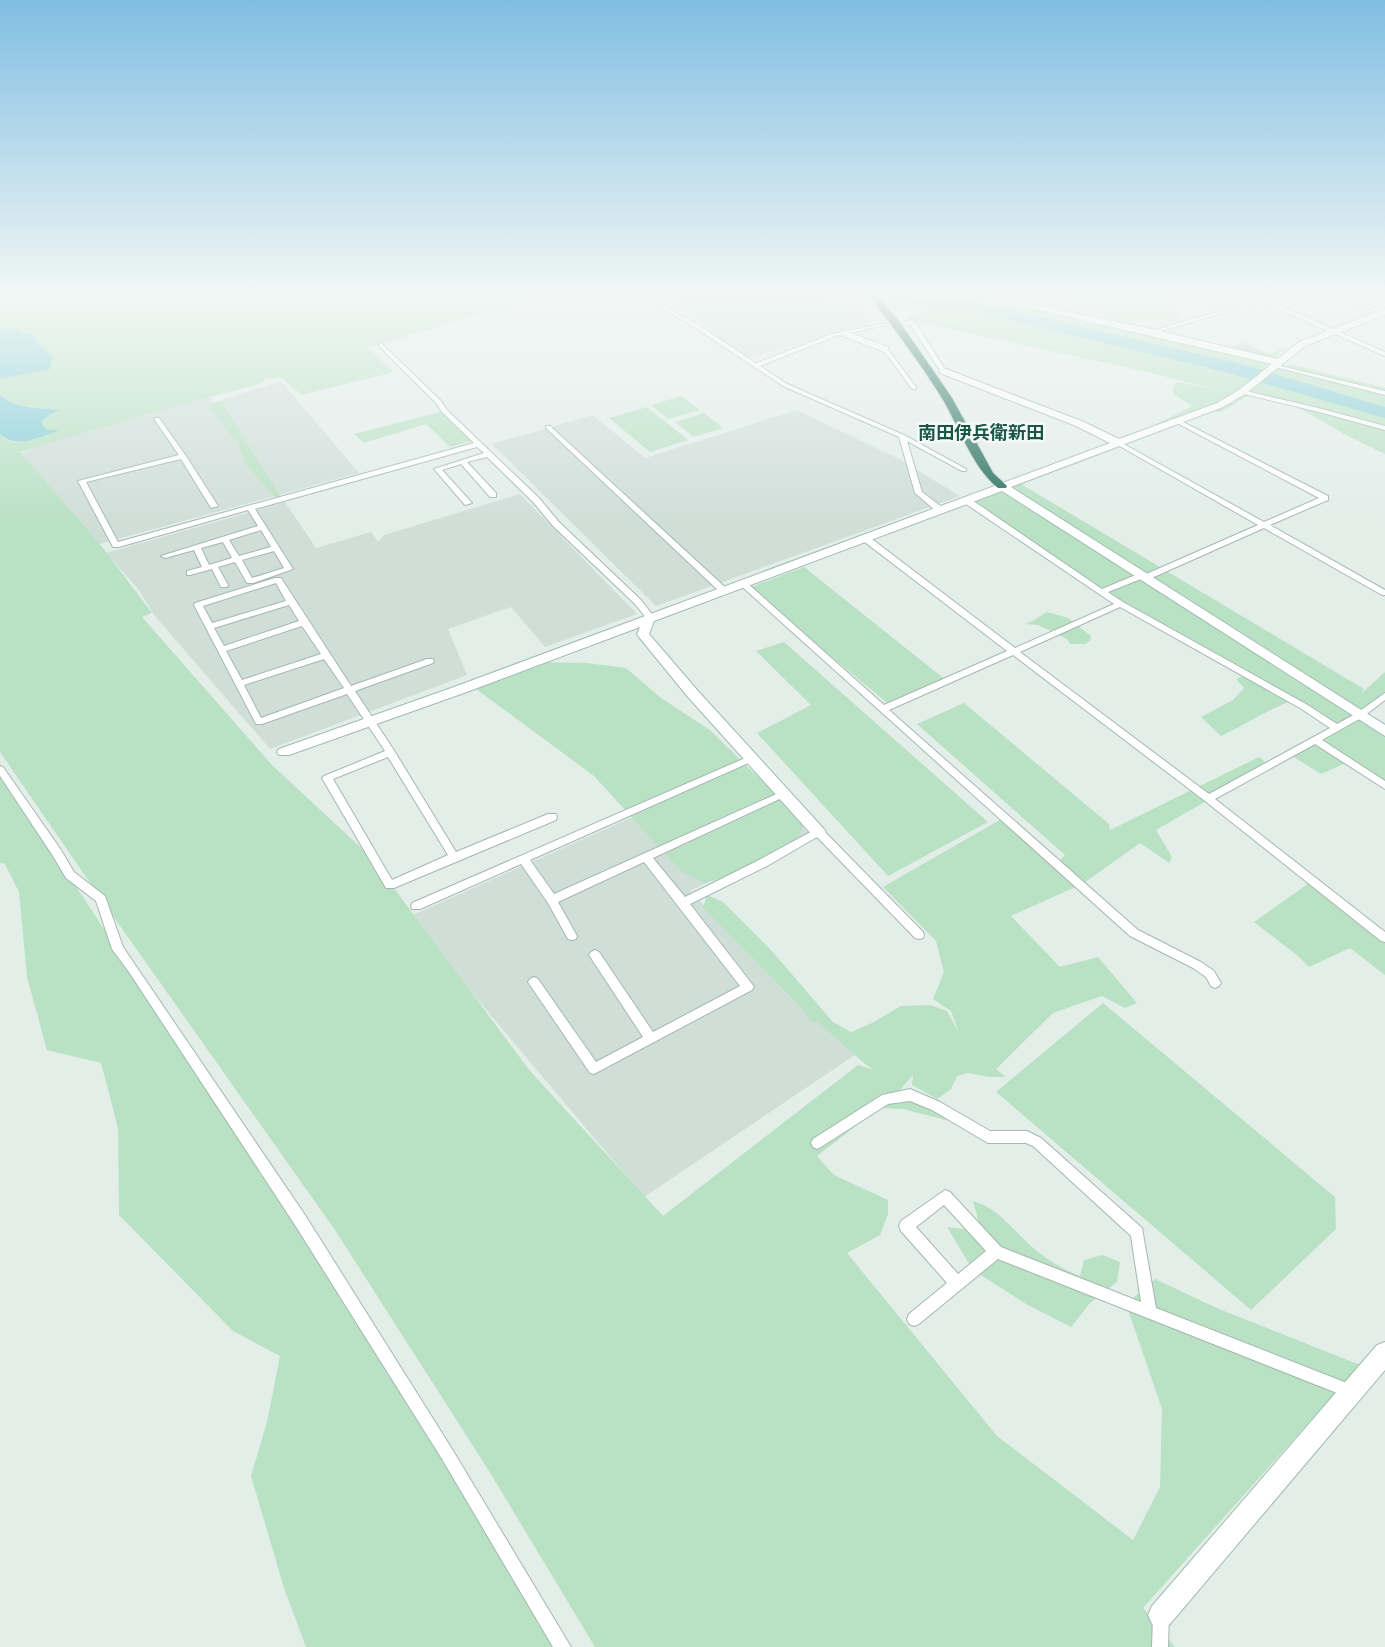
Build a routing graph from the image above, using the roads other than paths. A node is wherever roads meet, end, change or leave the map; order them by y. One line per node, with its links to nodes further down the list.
1 (408, 372): 17 (street)
2 (764, 372): 15 (street)
3 (902, 372): 8 (street)
4 (930, 372): 22 (highway)
5 (945, 372): 16 (street)
6 (1265, 372): 9 (street)
7 (1304, 372): 10 (street)
8 (914, 388)
9 (1242, 392): 12 (street); 14 (street)
10 (1385, 393)
11 (157, 419): 19 (street)
12 (1177, 421): 16 (street); 29 (street)
13 (548, 427): 42 (street)
14 (1385, 428)
15 (902, 436): 21 (street); 28 (street)
16 (1118, 442): 22 (street); 29 (street)
17 (479, 444): 18 (street); 27 (street)
18 (489, 454): 20 (street); 47 (street)
19 (183, 456): 26 (street); 27 (street)
20 (463, 462): 23 (street); 25 (street)
21 (964, 470)
22 (1002, 486): 24 (street); 39 (street)
23 (493, 495)
24 (966, 500): 28 (street); 43 (street)
25 (468, 503)
26 (214, 506)
27 (250, 507): 30 (street)
28 (940, 510): 32 (street)
29 (1264, 525): 39 (street); 44 (street)
30 (261, 528): 31 (street); 34 (street)
31 (225, 538): 33 (street); 36 (street)
32 (865, 538): 40 (street); 51 (street)
33 (196, 547): 35 (street); 37 (street)
34 (275, 548): 36 (street); 36 (street)
35 (164, 556)
36 (237, 559): 37 (street)
37 (210, 567): 38 (street); 41 (street)
38 (190, 573)
39 (1142, 577): 43 (street); 58 (street)
40 (743, 584): 42 (street); 57 (street)
41 (224, 585)
42 (724, 591): 47 (street)
43 (1101, 592): 46 (street)
44 (1385, 593)
45 (290, 602): 48 (street); 49 (street); 49 (street)
46 (1120, 604): 51 (street); 60 (street)
47 (650, 617): 59 (street); 65 (street)
48 (303, 623): 50 (street); 52 (street)
49 (210, 628): 50 (street)
50 (221, 650): 54 (street)
51 (1013, 652): 57 (street); 69 (street)
52 (325, 656): 54 (street); 55 (street)
53 (430, 661): 55 (street)
54 (239, 684): 55 (street)
55 (350, 691): 59 (street)
56 (1385, 696): 58 (street)
57 (884, 709): 83 (street)
58 (1360, 715): 60 (street); 61 (street)
59 (370, 720): 63 (street); 64 (street)
60 (1337, 728): 62 (street)
61 (1385, 731)
62 (1315, 740): 67 (street); 69 (street)
63 (284, 752)
64 (390, 753): 72 (street); 72 (street)
65 (750, 759): 68 (street); 74 (street)
66 (0, 769): 93 (street)
67 (1385, 786)
68 (783, 794): 71 (street); 73 (street)
69 (1208, 799): 80 (street)
70 (552, 817): 72 (street)
71 (818, 832): 76 (street); 78 (street)
72 (454, 857)
73 (646, 857): 75 (street); 76 (street)
74 (523, 859): 75 (street); 77 (street)
75 (552, 900): 79 (street)
76 (683, 902): 84 (street)
77 (416, 906)
78 (919, 935)
79 (572, 936)
80 (1385, 938)
81 (595, 955): 84 (street)
82 (534, 982): 84 (street)
83 (1214, 983)
84 (651, 1039)
85 (817, 1143): 88 (street)
86 (996, 1252): 87 (street); 87 (street); 88 (street)
87 (956, 1284): 89 (street)
88 (1150, 1313): 91 (street)
89 (914, 1319)
90 (1385, 1354): 91 (street)
91 (1352, 1392): 92 (street)
92 (1161, 1615): 94 (street)
93 (563, 1647)
94 (1160, 1647)

